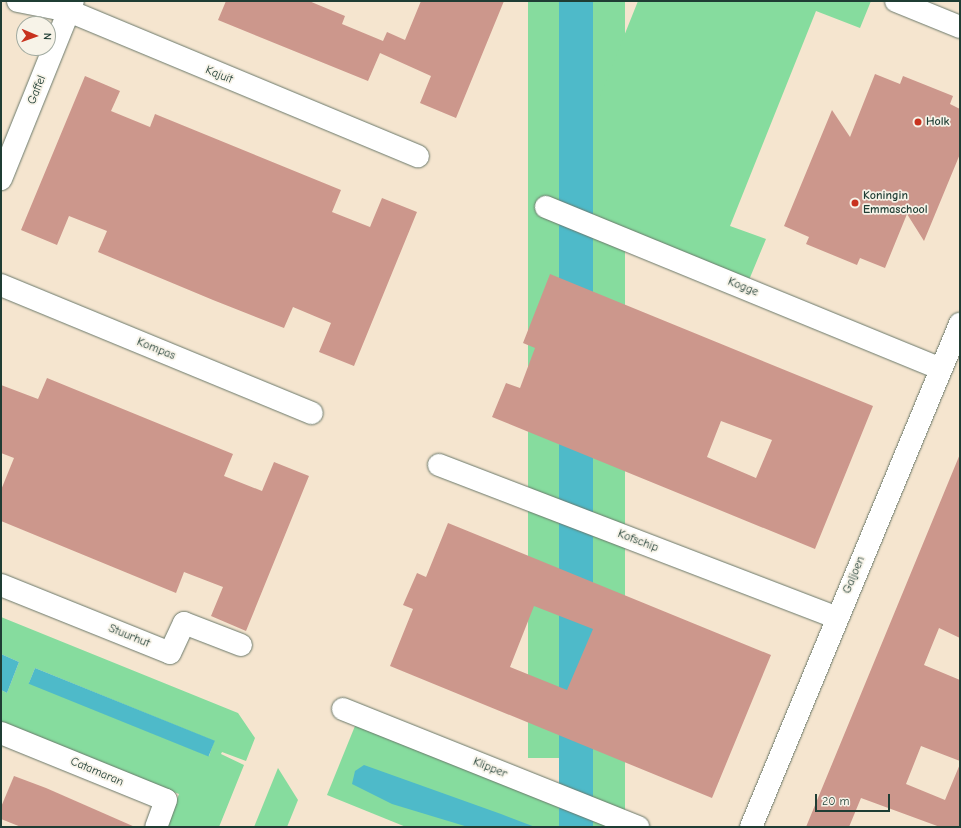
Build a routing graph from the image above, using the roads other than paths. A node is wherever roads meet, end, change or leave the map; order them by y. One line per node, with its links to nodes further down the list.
1 (18, 1): 3 (street, Kajuit)
2 (896, 1): 4 (street)
3 (71, 6): 5 (street, Kajuit); 6 (street, Gaffel)
4 (960, 27)
5 (418, 156)
6 (1, 180)
7 (546, 207): 10 (street, Kogge)
8 (1, 285): 11 (street, Kompas)
9 (960, 324): 10 (street, Galjoen)
10 (939, 368): 14 (street, Galjoen)
11 (312, 413)
12 (439, 464): 14 (street, Kofschip)
13 (1, 585): 15 (street, Stuurhut)
14 (836, 618): 20 (street, Galjoen)
15 (241, 645)
16 (343, 709): 19 (street, Klipper)
17 (1, 733): 18 (street, Catamaran)
18 (156, 827)
19 (638, 827)
20 (751, 827)

